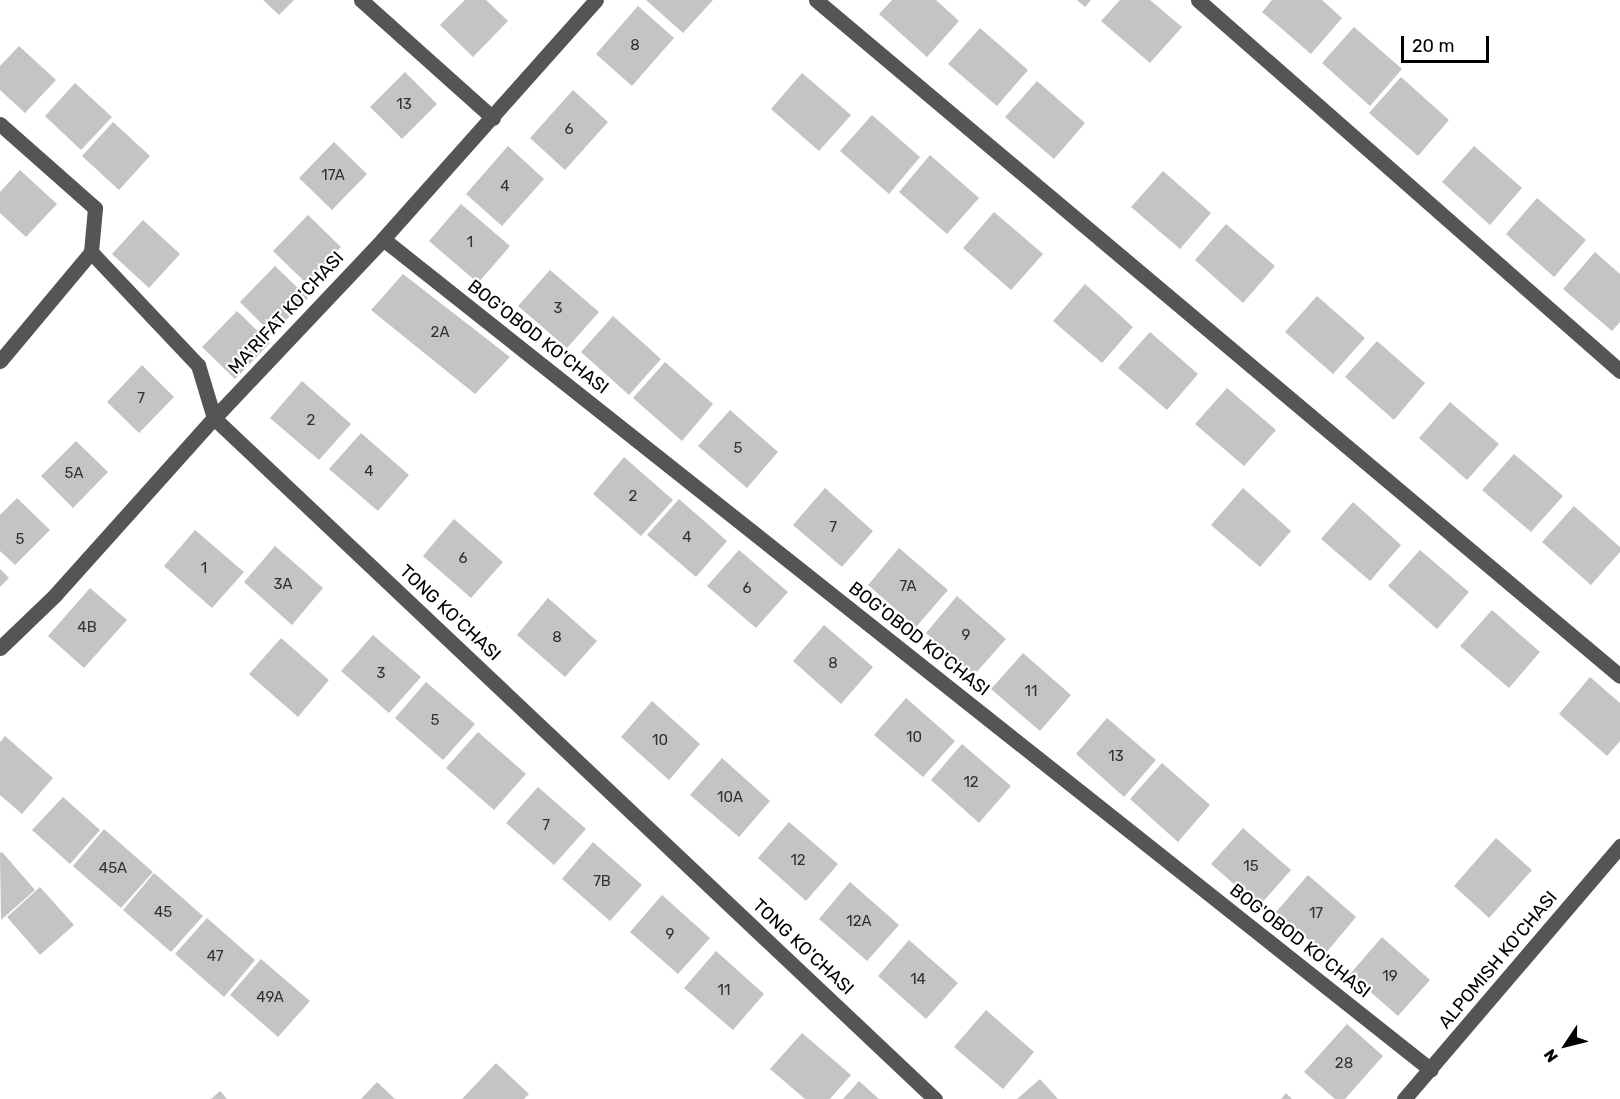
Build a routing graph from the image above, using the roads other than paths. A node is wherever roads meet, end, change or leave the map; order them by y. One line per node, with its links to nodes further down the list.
1 (361, 0): 5 (street)
2 (596, 0): 5 (street, MA'RIFAT KO'CHASI)
3 (816, 0): 13 (street)
4 (1197, 0): 10 (street)
5 (493, 118): 7 (street, MA'RIFAT KO'CHASI)
6 (0, 124): 8 (street)
7 (383, 239): 11 (street, MA'RIFAT KO'CHASI); 15 (street, BOG'OBOD KO'CHASI)
8 (91, 252): 9 (street); 11 (street, TONG KO'CHASI)
9 (0, 361)
10 (1620, 371)
11 (214, 418): 12 (street, MA'RIFAT KO'CHASI); 16 (street, TONG KO'CHASI)
12 (0, 648)
13 (1620, 676)
14 (1620, 846): 15 (street, ALPOMISH KO'CHASI)
15 (1431, 1070): 17 (street, ALPOMISH KO'CHASI)
16 (935, 1099)
17 (1404, 1099)

